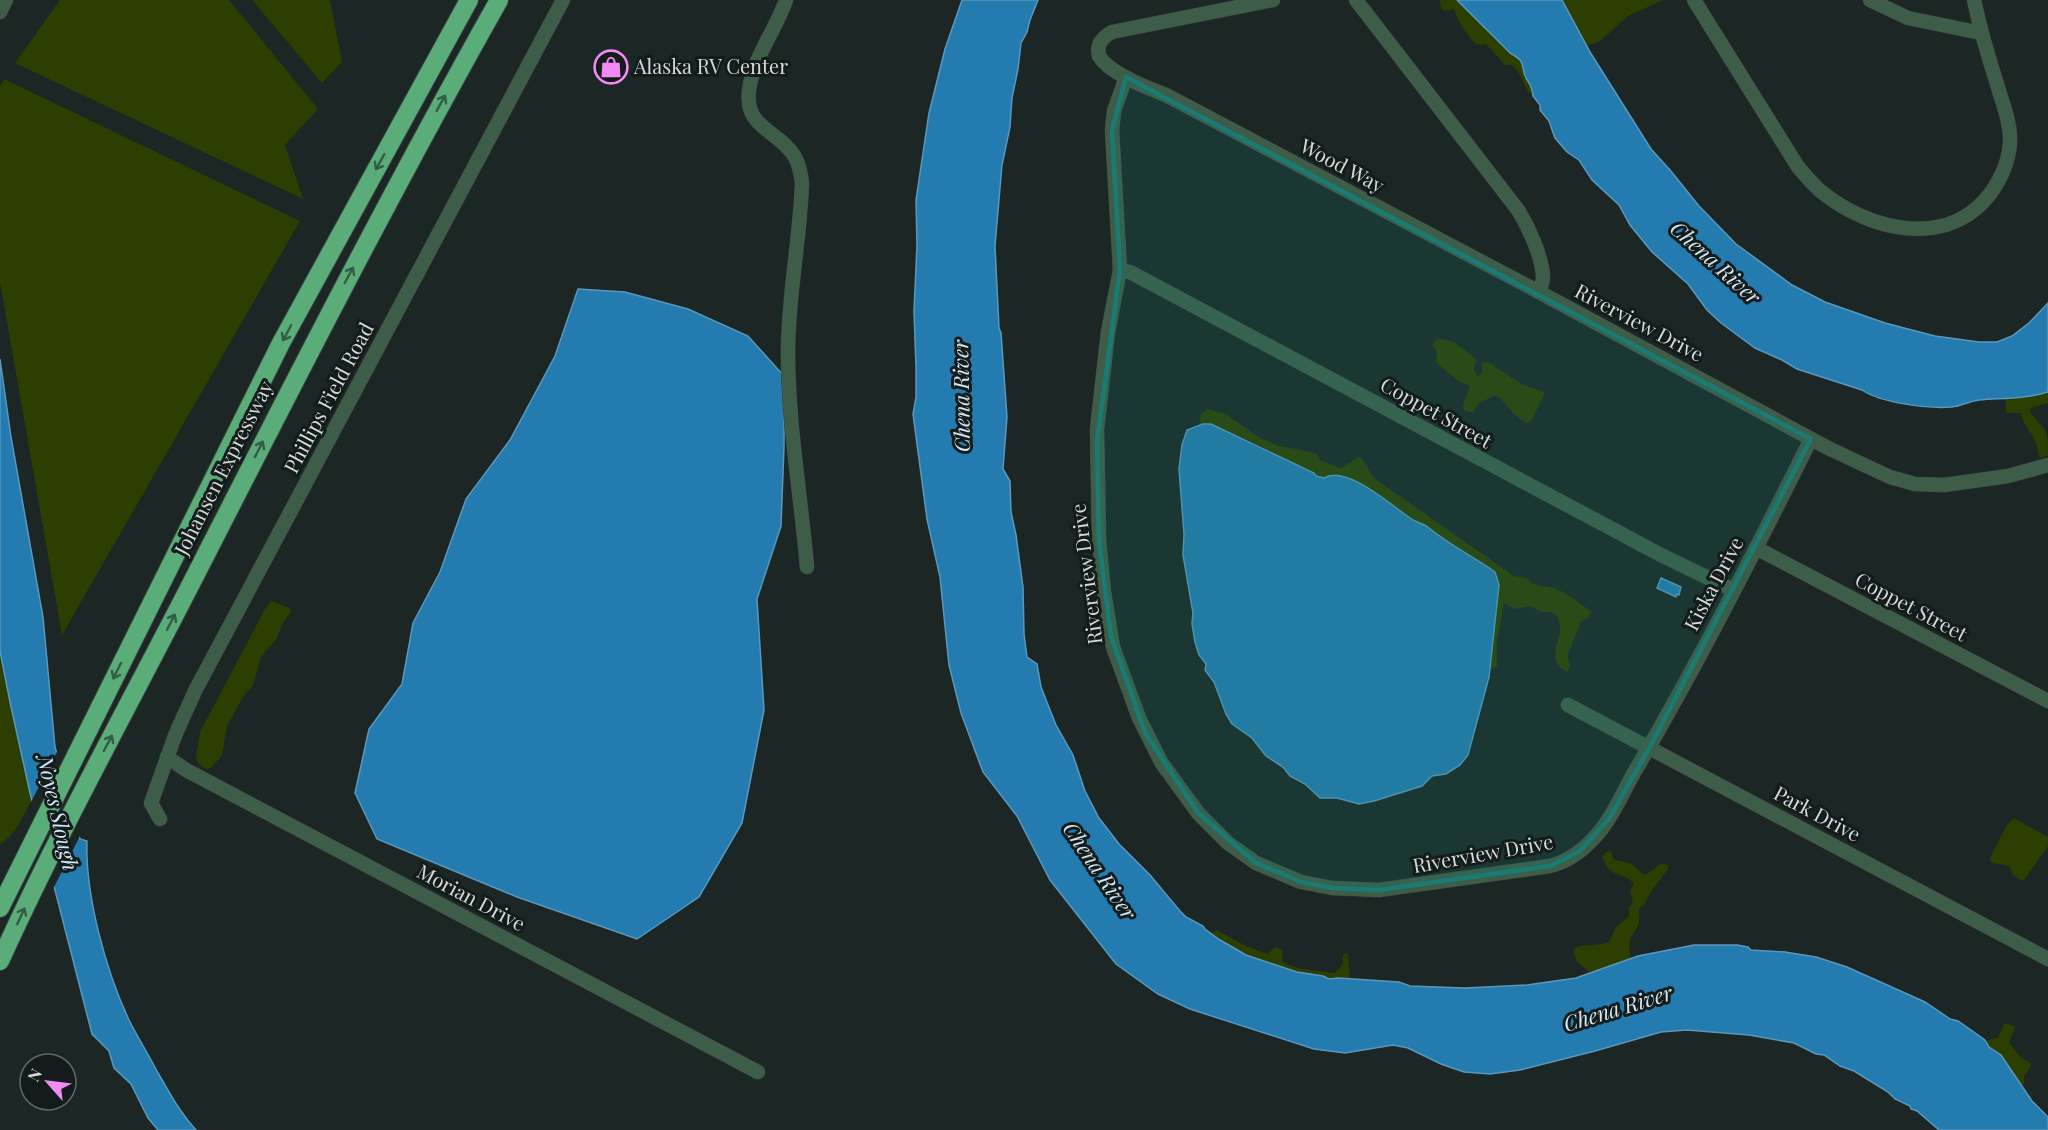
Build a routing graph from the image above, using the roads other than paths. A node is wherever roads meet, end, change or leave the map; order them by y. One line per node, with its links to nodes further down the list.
1 (6, 0): 11 (street)
2 (469, 0): 26 (highway, Johansen Expressway, one-way to 26)
3 (499, 0): 28 (highway, Johansen Expressway, one-way to 3)
4 (563, 0): 24 (street, Phillips Field Road)
5 (786, 0): 19 (street)
6 (1273, 0): 13 (street)
7 (1356, 0): 15 (street)
8 (1694, 0): 12 (street)
9 (1870, 0): 12 (street)
10 (1974, 0): 12 (street)
11 (0, 12)
12 (1981, 33)
13 (1126, 77): 14 (street, Riverview Drive); 15 (street, Wood Way)
14 (1120, 270): 20 (street, Coppet Street); 23 (street, Riverview Drive)
15 (1539, 292): 16 (street, Riverview Drive)
16 (1811, 439): 17 (street, Riverview Drive); 18 (street, Kiska Drive)
17 (2048, 465)
18 (1756, 548): 20 (street, Kiska Drive); 21 (street, Coppet Street)
19 (807, 567)
20 (1733, 590): 23 (street, Kiska Drive)
21 (2048, 701)
22 (1568, 705): 23 (street, Park Drive)
23 (1650, 747): 27 (street, Park Drive)
24 (166, 758): 25 (street, Phillips Field Road); 29 (street, Morian Drive)
25 (160, 819)
26 (0, 908)
27 (2048, 959)
28 (0, 961)
29 (758, 1072)

